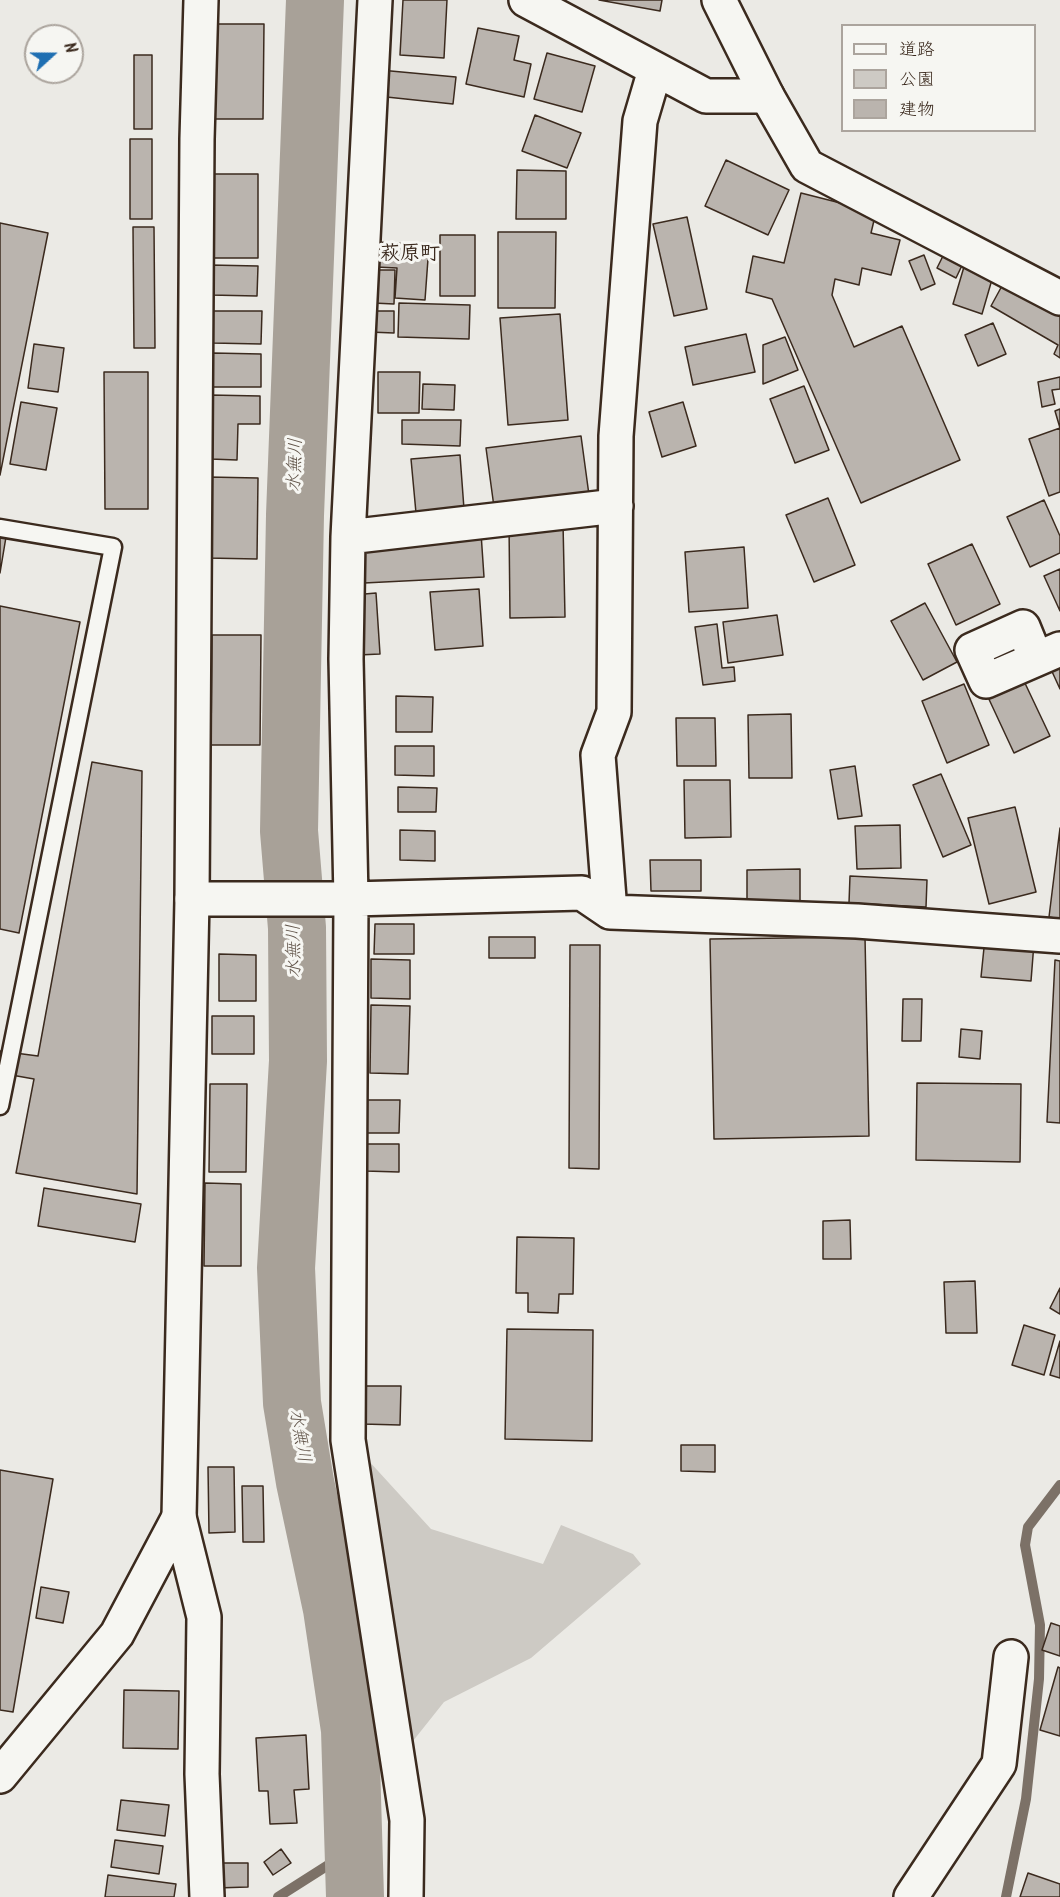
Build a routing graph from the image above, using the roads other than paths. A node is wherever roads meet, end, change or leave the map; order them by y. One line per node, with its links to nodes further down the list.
1 (201, 0): 11 (street)
2 (375, 0): 10 (street)
3 (526, 0): 5 (street)
4 (719, 0): 6 (street)
5 (655, 70): 6 (street); 8 (street)
6 (767, 96): 7 (street)
7 (1060, 297)
8 (616, 506): 10 (street); 13 (street)
9 (0, 528): 15 (lane)
10 (348, 537): 12 (street)
11 (192, 899): 12 (street); 16 (street)
12 (351, 899): 13 (street); 20 (street)
13 (610, 912): 14 (street)
14 (1060, 936)
15 (0, 1106)
16 (179, 1517): 18 (street); 19 (street)
17 (1011, 1657): 21 (street)
18 (0, 1776)
19 (207, 1897)
20 (406, 1897)
21 (911, 1897)

